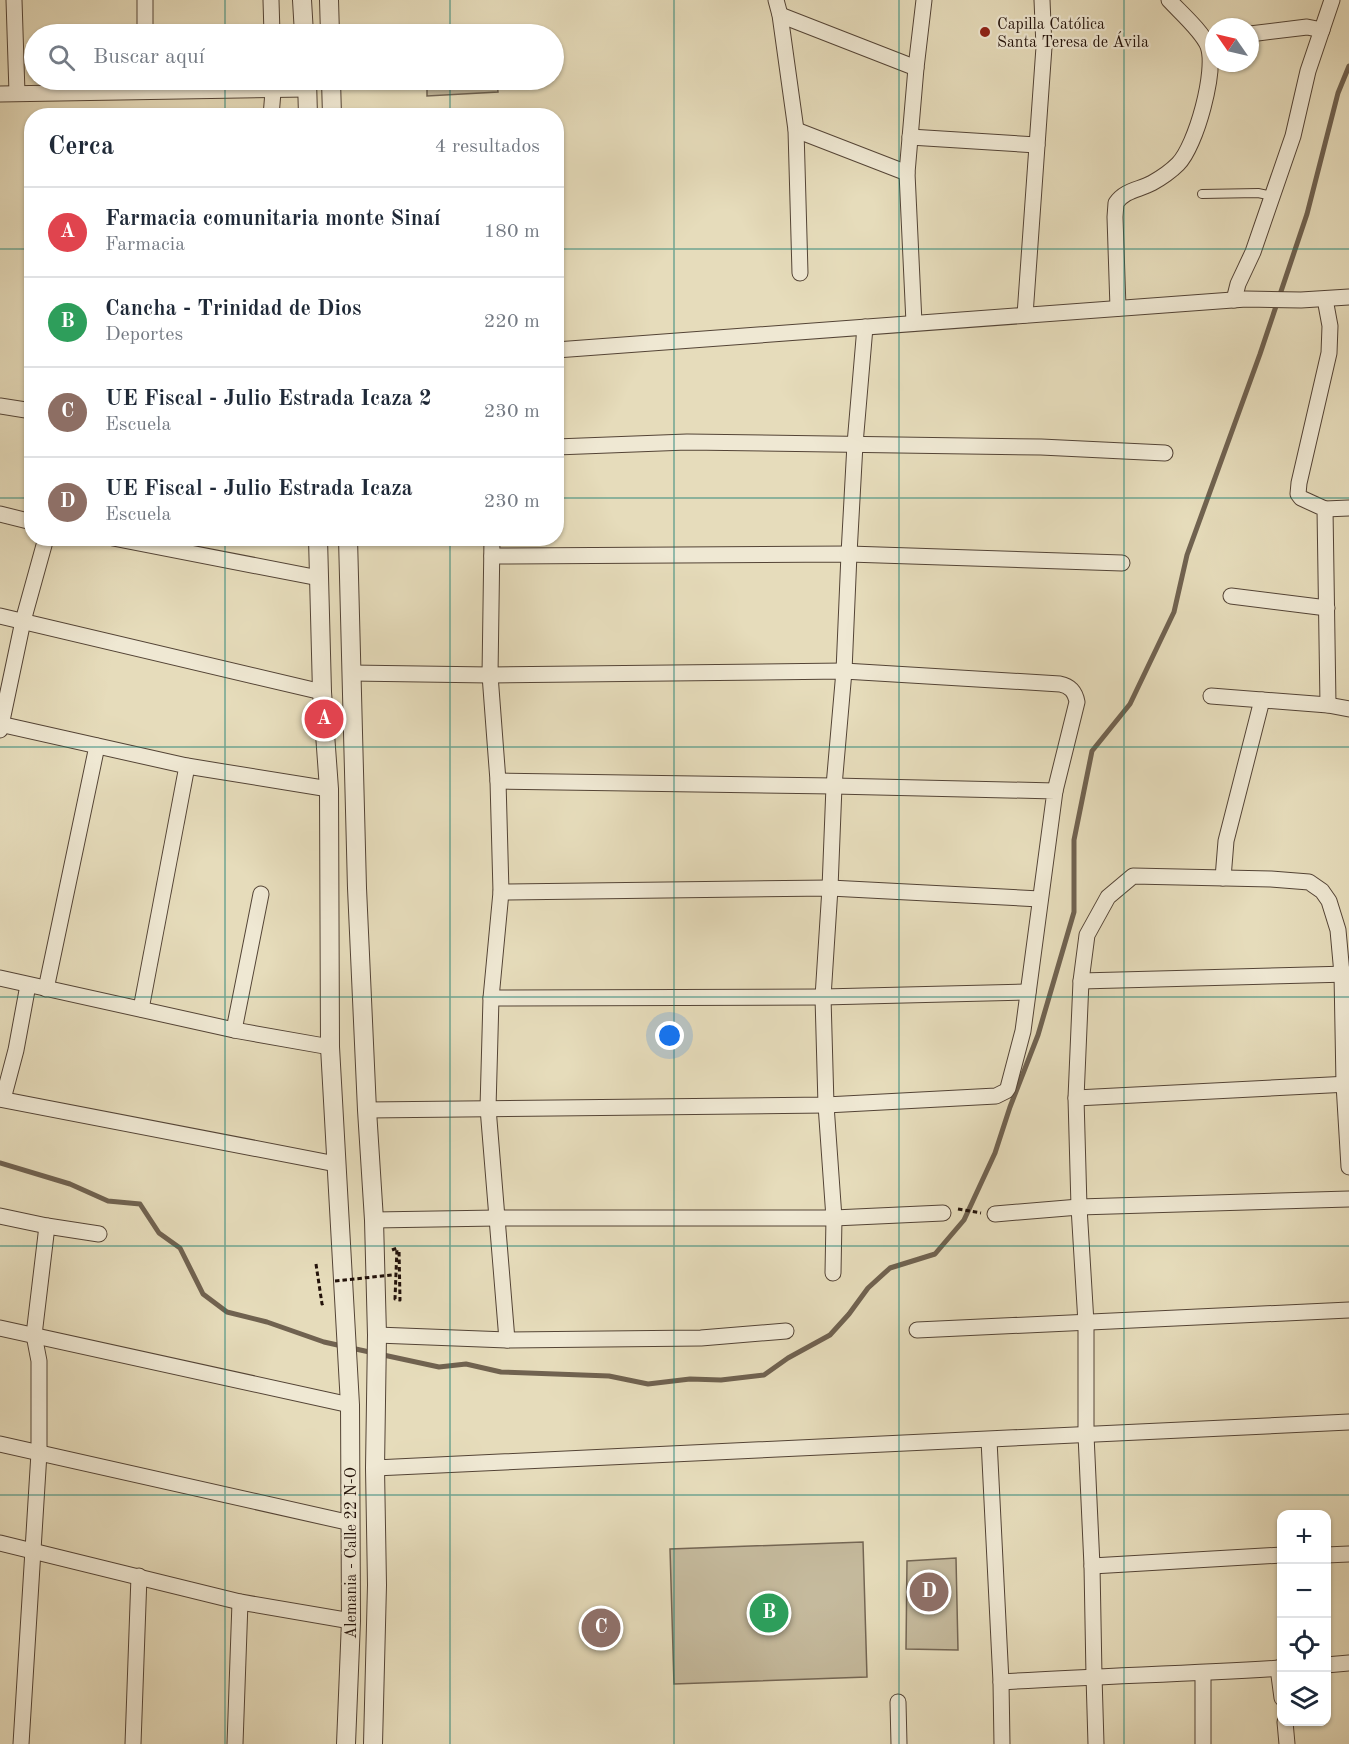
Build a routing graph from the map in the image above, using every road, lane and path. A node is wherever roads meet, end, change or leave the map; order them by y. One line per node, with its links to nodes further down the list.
1 (14, 0): 24 (street)
2 (145, 0): 11 (street)
3 (271, 0): 12 (street)
4 (302, 0): 13 (street)
5 (329, 0): 14 (street)
6 (924, 0): 18 (street)
7 (1042, 0): 31 (street)
8 (1169, 0): 17 (street)
9 (1332, 0): 15 (street)
10 (778, 7): 18 (street); 29 (street)
11 (145, 24)
12 (272, 24)
13 (303, 24)
14 (330, 24)
15 (1322, 30): 16 (street); 34 (street)
16 (1259, 33)
17 (1205, 38)
18 (916, 68): 30 (street)
19 (1210, 72): 39 (street)
20 (65, 90): 24 (street)
21 (273, 90): 26 (street)
22 (307, 90): 27 (street)
23 (331, 90): 28 (street)
24 (17, 93): 25 (street)
25 (0, 94)
26 (272, 108)
27 (308, 108)
28 (332, 108)
29 (796, 130): 32 (street); 35 (street)
30 (910, 137): 31 (street); 32 (street)
31 (1037, 146): 40 (street)
32 (907, 173): 41 (street)
33 (1202, 194): 34 (lane)
34 (1273, 196): 38 (street)
35 (801, 273)
36 (1349, 297): 37 (street)
37 (1325, 299): 38 (street); 50 (street)
38 (1240, 300): 39 (street)
39 (1118, 308): 40 (street)
40 (1025, 315): 41 (street)
41 (914, 323): 42 (street)
42 (865, 327): 43 (street); 46 (street)
43 (564, 349)
44 (0, 406): 45 (street)
45 (24, 410)
46 (855, 444): 47 (street); 48 (street); 58 (street)
47 (564, 447)
48 (1165, 453)
49 (1349, 508): 50 (street)
50 (1325, 509): 63 (street)
51 (0, 514): 52 (street)
52 (24, 520)
53 (44, 546): 65 (street)
54 (154, 546): 61 (street)
55 (318, 546): 61 (street, Alemania - Calle 22 N-O)
56 (348, 546): 67 (street, Alemania - Calle 22 N-O)
57 (492, 546): 59 (street)
58 (849, 554): 59 (street); 60 (street); 66 (street)
59 (492, 556): 68 (street)
60 (1122, 563)
61 (320, 578): 69 (street, Alemania - Calle 22 N-O)
62 (1230, 596): 63 (street)
63 (1327, 608): 72 (street)
64 (0, 616): 65 (street)
65 (23, 621): 69 (street); 74 (street)
66 (844, 671): 68 (street); 78 (street); 80 (street)
67 (351, 673): 68 (street); 102 (street, Alemania - Calle 22 N-O)
68 (490, 675): 77 (street)
69 (322, 692): 79 (street, Alemania - Calle 22 N-O)
70 (1211, 696): 71 (street)
71 (1263, 700): 72 (street); 81 (street)
72 (1328, 705): 73 (street)
73 (1349, 709)
74 (0, 726): 75 (street)
75 (96, 746): 76 (street); 90 (street)
76 (187, 766): 79 (street); 94 (street)
77 (498, 781): 78 (street); 83 (street)
78 (834, 786): 80 (street); 82 (street)
79 (329, 789): 96 (street, Alemania - Calle 22 N-O)
80 (1054, 791): 85 (street)
81 (1223, 878): 86 (street); 88 (street)
82 (830, 888): 83 (street); 85 (street); 92 (street)
83 (501, 892): 93 (street)
84 (261, 894): 95 (street)
85 (1040, 899): 91 (street)
86 (1345, 974): 88 (street); 97 (street)
87 (0, 978): 89 (street)
88 (1080, 981): 98 (street)
89 (28, 985): 90 (street); 99 (street)
90 (46, 989): 94 (street)
91 (1029, 992): 92 (street); 100 (street)
92 (823, 997): 93 (street); 100 (street)
93 (491, 998): 101 (street)
94 (141, 1009): 95 (street)
95 (234, 1030): 96 (street)
96 (330, 1047): 103 (street, Alemania - Calle 22 N-O)
97 (1346, 1084): 98 (street); 104 (street)
98 (1076, 1098): 106 (street)
99 (1, 1099): 103 (street)
100 (826, 1105): 101 (street); 112 (street)
101 (488, 1108): 102 (street); 111 (street)
102 (367, 1110): 113 (street, Alemania - Calle 22 N-O)
103 (336, 1164): 127 (street, Alemania - Calle 22 N-O)
104 (1349, 1167)
105 (1349, 1199): 106 (street)
106 (1079, 1207): 109 (street); 120 (street)
107 (961, 1209): 109 (path)
108 (943, 1213): 112 (street)
109 (989, 1214)
110 (0, 1216): 114 (street)
111 (497, 1218): 112 (street); 113 (street); 126 (street)
112 (834, 1218): 117 (street)
113 (374, 1220): 125 (street, Alemania - Calle 22 N-O)
114 (47, 1226): 115 (street); 124 (street)
115 (99, 1234)
116 (399, 1249): 118 (path, bridge)
117 (833, 1273)
118 (335, 1281)
119 (1349, 1310): 120 (street)
120 (1086, 1323): 122 (street); 129 (street)
121 (0, 1328): 124 (street)
122 (917, 1330)
123 (786, 1331): 126 (street)
124 (34, 1335): 127 (street); 132 (street)
125 (377, 1338): 126 (street); 133 (street, Alemania - Calle 22 N-O)
126 (507, 1340)
127 (350, 1405): 134 (street, Alemania - Calle 22 N-O)
128 (1349, 1422): 129 (street)
129 (1086, 1435): 130 (street); 140 (street)
130 (989, 1440): 133 (street); 149 (street)
131 (0, 1444): 132 (street)
132 (39, 1453): 134 (street); 136 (street)
133 (375, 1468): 156 (street, Alemania - Calle 22 N-O)
134 (351, 1523): 143 (street, Alemania - Calle 22 N-O)
135 (0, 1543): 136 (street)
136 (32, 1550): 141 (street); 152 (street)
137 (1349, 1554): 139 (street)
138 (1277, 1555): 140 (street)
139 (1331, 1555)
140 (1092, 1566): 148 (street)
141 (139, 1576): 142 (street); 153 (street)
142 (240, 1602): 143 (street); 154 (street)
143 (351, 1621): 155 (street, Alemania - Calle 22 N-O)
144 (1349, 1663): 145 (street)
145 (1331, 1665)
146 (1277, 1668): 147 (street)
147 (1203, 1673): 148 (street); 160 (street)
148 (1094, 1676): 149 (street); 159 (street)
149 (1000, 1682): 158 (street)
150 (898, 1702): 157 (street)
151 (1285, 1726): 161 (street)
152 (21, 1744)
153 (133, 1744)
154 (234, 1744)
155 (346, 1744)
156 (373, 1744)
157 (899, 1744)
158 (1002, 1744)
159 (1096, 1744)
160 (1203, 1744)
161 (1287, 1744)

